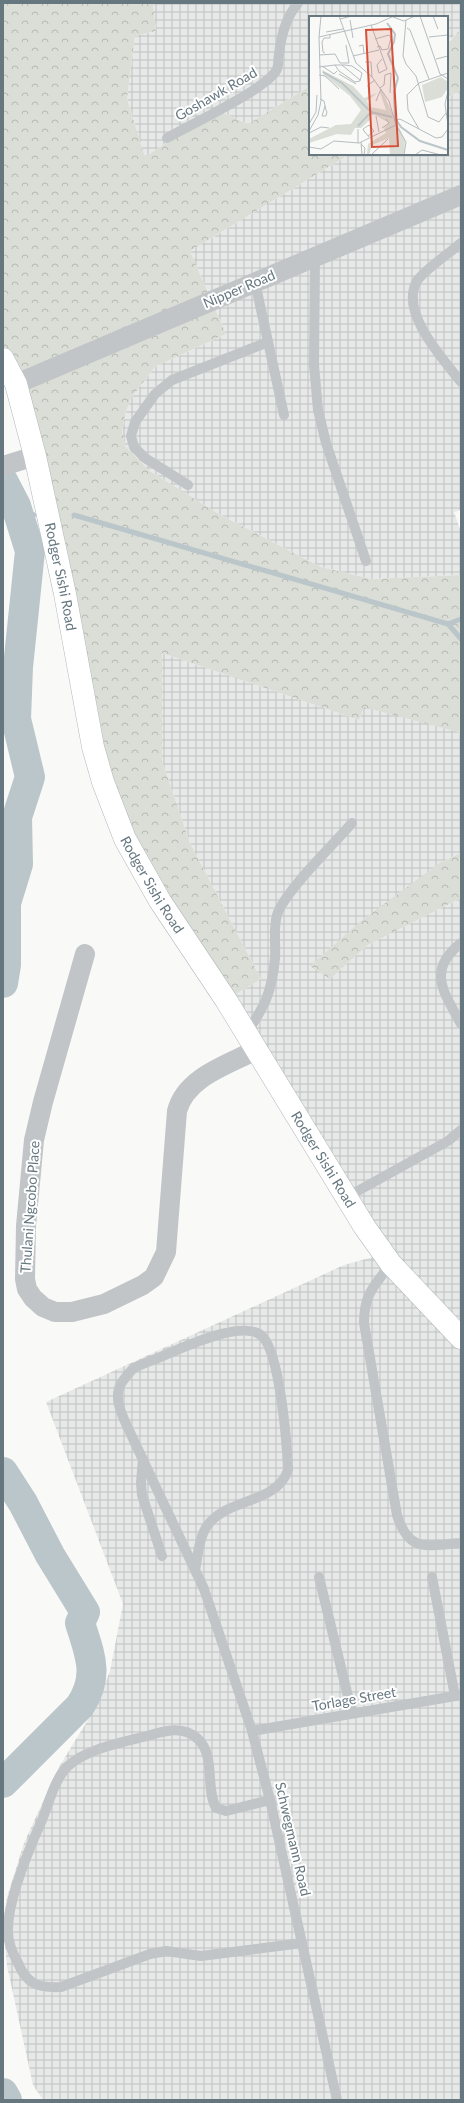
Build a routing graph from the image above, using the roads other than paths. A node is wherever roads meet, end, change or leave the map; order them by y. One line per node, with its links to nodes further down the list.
1 (298, 3): 2 (lane, Goshawk Road)
2 (167, 138)
3 (461, 195): 5 (street, Nipper Road)
4 (461, 243): 9 (lane)
5 (316, 257): 6 (street, Nipper Road); 15 (lane)
6 (255, 282): 7 (lane); 10 (street, Nipper Road)
7 (268, 342): 11 (lane); 14 (lane)
8 (3, 358): 10 (street, Rodger Sishi Road)
9 (461, 382)
10 (16, 384): 12 (street, Rodger Sishi Road)
11 (284, 415)
12 (35, 456): 13 (street); 20 (street, Rodger Sishi Road)
13 (9, 464)
14 (188, 485)
15 (366, 561)
16 (352, 823): 20 (lane)
17 (461, 943): 19 (lane)
18 (85, 954): 20 (street, Thulani Ngcobo Place)
19 (461, 1024)
20 (251, 1042): 22 (street, Rodger Sishi Road)
21 (461, 1130): 22 (lane)
22 (345, 1198): 23 (street, Rodger Sishi Road)
23 (391, 1264): 24 (street, Rodger Sishi Road); 26 (lane)
24 (461, 1338)
25 (143, 1460): 27 (lane); 28 (lane, Schwegmann Road); 28 (lane, Schwegmann Road)
26 (461, 1543)
27 (162, 1556)
28 (195, 1570): 33 (lane, Schwegmann Road)
29 (319, 1577): 32 (lane)
30 (432, 1577): 31 (lane)
31 (458, 1696): 32 (lane, Torlage Street)
32 (352, 1713): 33 (lane, Torlage Street)
33 (252, 1731): 34 (lane, Schwegmann Road)
34 (270, 1800): 35 (lane, Schwegmann Road); 35 (lane)
35 (302, 1943): 36 (lane, Schwegmann Road)
36 (337, 2100)

